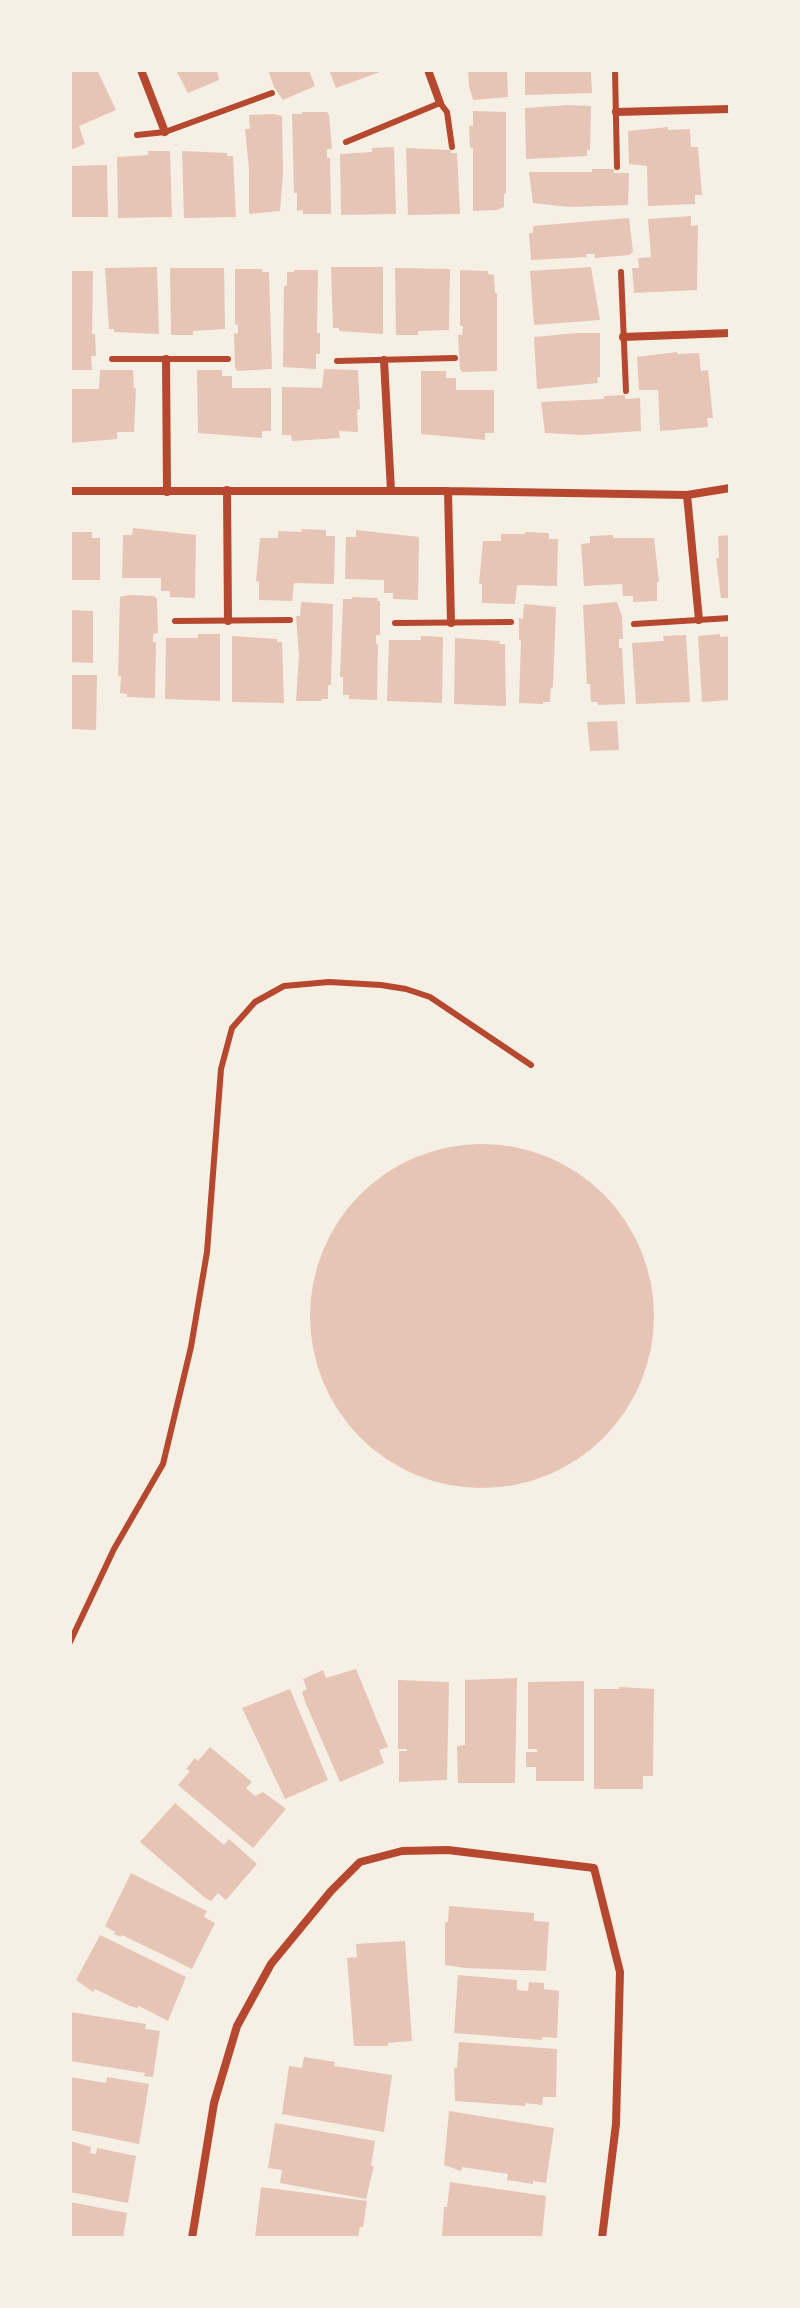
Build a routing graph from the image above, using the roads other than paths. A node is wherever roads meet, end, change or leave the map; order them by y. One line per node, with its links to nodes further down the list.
1 (141, 70): 8 (street)
2 (428, 70): 5 (street)
3 (615, 70): 7 (lane)
4 (272, 93): 8 (lane)
5 (440, 103): 10 (lane); 11 (lane)
6 (730, 109): 7 (street)
7 (616, 112): 12 (lane)
8 (165, 132): 9 (lane)
9 (137, 135)
10 (346, 142)
11 (452, 147)
12 (617, 167)
13 (621, 272): 15 (lane)
14 (730, 333): 15 (street)
15 (623, 337): 22 (lane)
16 (455, 358): 20 (lane)
17 (112, 359): 18 (lane)
18 (166, 359): 19 (lane); 28 (street)
19 (228, 359)
20 (384, 360): 21 (lane); 26 (street)
21 (337, 361)
22 (626, 391)
23 (730, 488): 29 (street)
24 (227, 490): 26 (street); 28 (street); 34 (street)
25 (70, 491): 28 (street)
26 (391, 491): 27 (street)
27 (448, 491): 29 (street); 37 (street)
28 (167, 492)
29 (687, 495): 32 (street)
30 (730, 618): 32 (lane)
31 (290, 620): 34 (lane)
32 (699, 620): 38 (lane)
33 (175, 621): 34 (lane)
34 (228, 621)
35 (511, 622): 37 (lane)
36 (395, 623): 37 (lane)
37 (451, 623)
38 (634, 624)
39 (531, 1065): 40 (lane)
40 (70, 1642)
41 (192, 2238): 42 (street)
42 (602, 2238)

